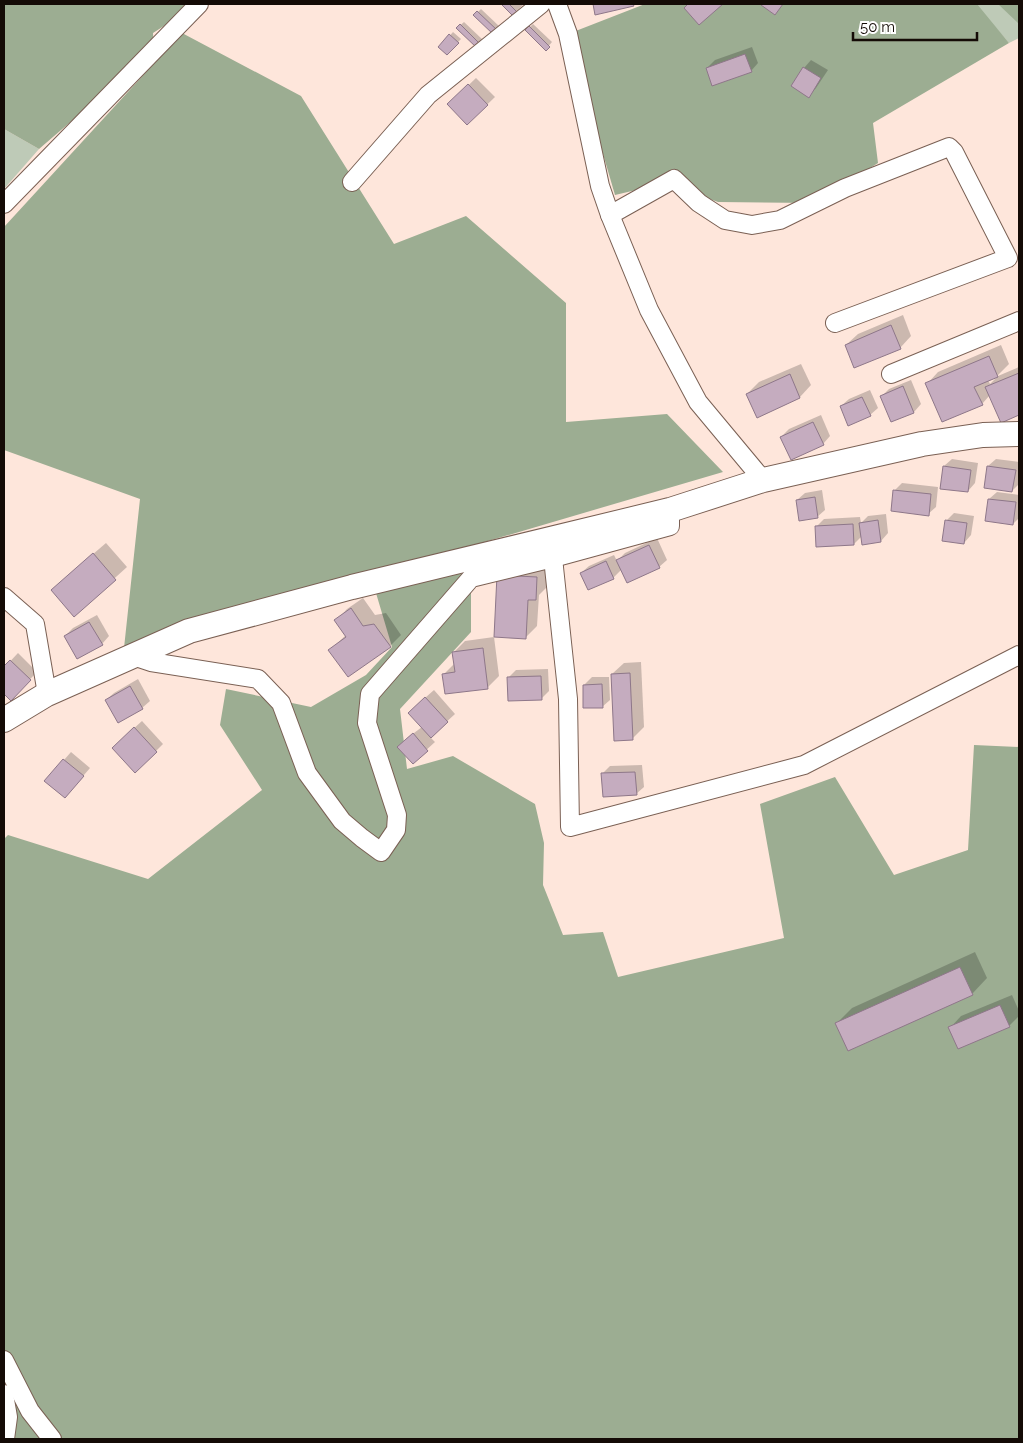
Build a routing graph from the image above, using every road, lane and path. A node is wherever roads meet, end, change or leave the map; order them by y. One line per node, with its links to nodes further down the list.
1 (198, 4): 5 (street)
2 (540, 4): 4 (street)
3 (557, 4): 6 (street)
4 (352, 182)
5 (4, 204)
6 (610, 215): 7 (street); 12 (street)
7 (1013, 260): 9 (street)
8 (1019, 321): 10 (street)
9 (835, 323)
10 (891, 374)
11 (1019, 434): 12 (street)
12 (763, 480): 13 (street)
13 (670, 510): 14 (street); 17 (street)
14 (553, 558): 16 (street); 17 (street)
15 (4, 597): 18 (street)
16 (1019, 655)
17 (133, 656): 18 (street)
18 (47, 694): 19 (street)
19 (4, 720)
20 (4, 1360): 23 (street)
21 (4, 1394): 22 (street)
22 (4, 1439)
23 (52, 1439)

